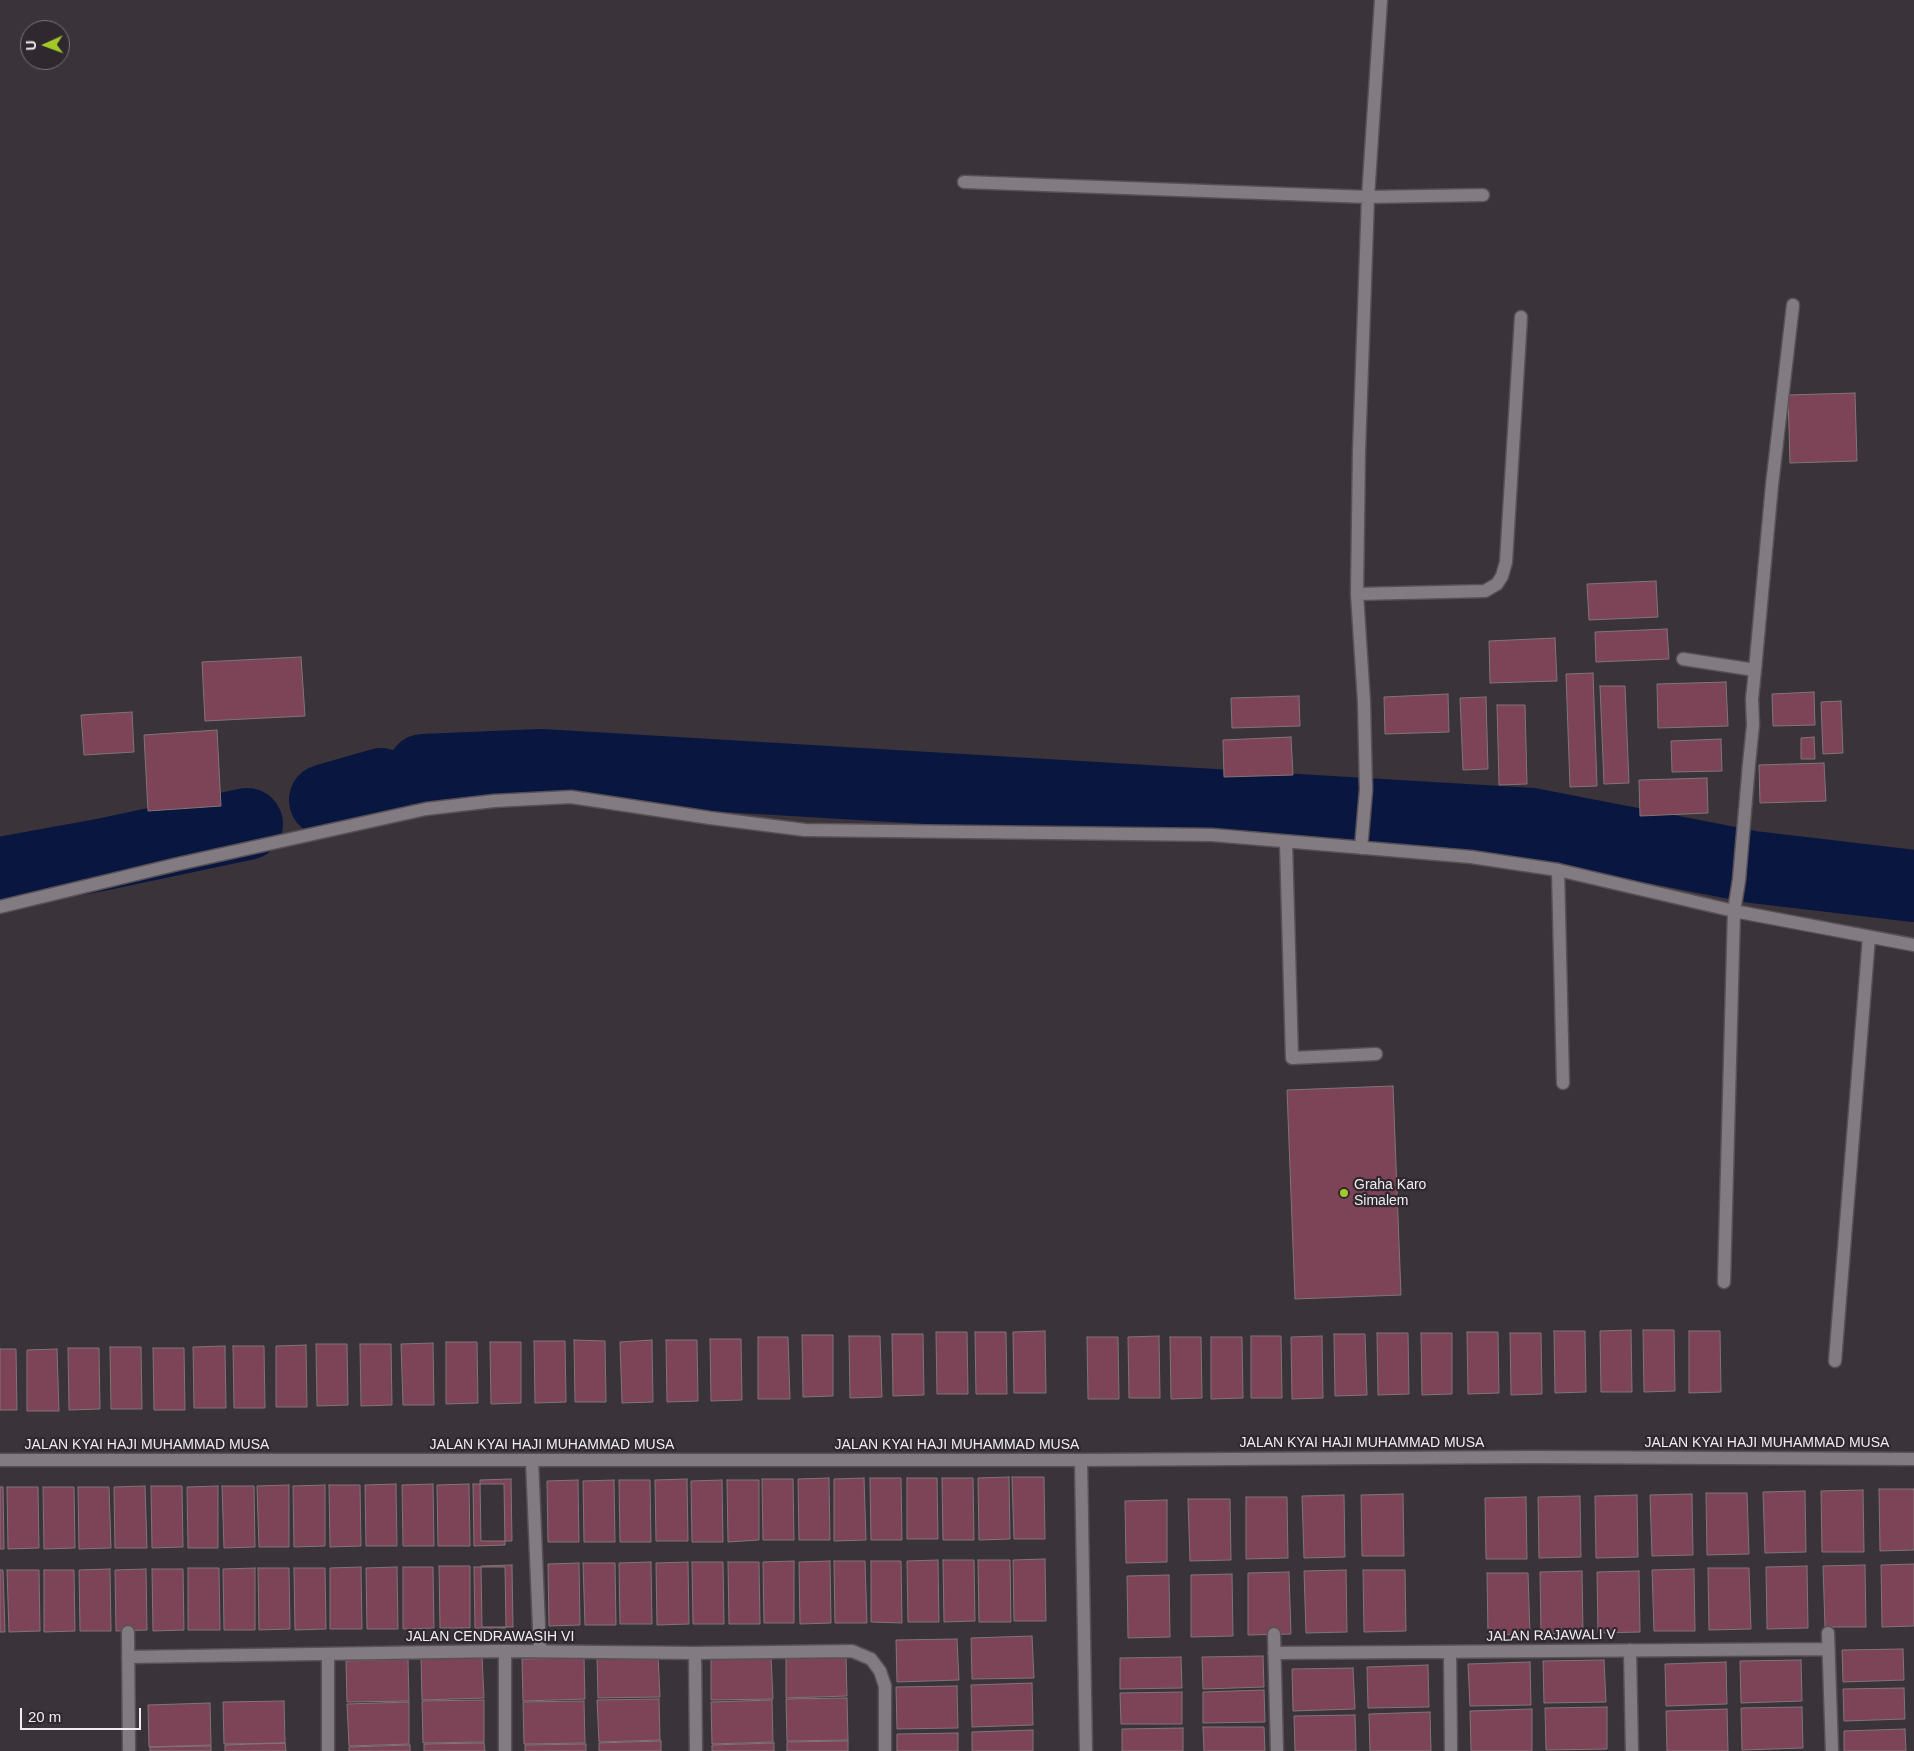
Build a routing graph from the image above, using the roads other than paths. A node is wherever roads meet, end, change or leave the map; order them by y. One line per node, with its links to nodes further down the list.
1 (1381, 0): 4 (street)
2 (964, 182): 4 (street)
3 (1483, 195): 4 (street)
4 (1368, 197): 7 (street)
5 (1794, 305): 9 (street)
6 (1521, 317): 7 (street)
7 (1357, 594): 11 (street)
8 (1683, 659): 9 (street)
9 (1755, 670): 14 (street)
10 (1286, 842): 11 (street); 13 (street); 17 (street)
11 (1361, 848): 12 (street)
12 (1558, 870): 14 (street); 18 (street)
13 (0, 907)
14 (1734, 911): 15 (street); 19 (street)
15 (1869, 936): 16 (street); 20 (street)
16 (1914, 946)
17 (1376, 1054)
18 (1563, 1083)
19 (1724, 1282)
20 (1835, 1362)
21 (1914, 1459): 24 (street, JALAN KYAI HAJI MUHAMMAD MUSA)
22 (0, 1460): 23 (street, JALAN KYAI HAJI MUHAMMAD MUSA)
23 (532, 1460): 24 (street, JALAN KYAI HAJI MUHAMMAD MUSA); 31 (street)
24 (1082, 1460): 42 (street)
25 (128, 1632): 36 (street)
26 (1828, 1632): 28 (street)
27 (1274, 1634): 34 (street)
28 (1828, 1649): 29 (street, JALAN RAJAWALI V); 46 (street)
29 (1630, 1650): 32 (street, JALAN RAJAWALI V); 45 (street)
30 (505, 1651): 31 (street, JALAN CENDRAWASIH VI); 35 (street, JALAN CENDRAWASIH VI); 39 (street)
31 (540, 1651): 33 (street, JALAN CENDRAWASIH VI)
32 (1450, 1652): 34 (street, JALAN RAJAWALI V); 44 (street)
33 (695, 1653): 40 (street); 41 (street, JALAN CENDRAWASIH VI)
34 (1274, 1653): 43 (street)
35 (328, 1654): 36 (street, JALAN CENDRAWASIH VI); 38 (street)
36 (128, 1657): 37 (street)
37 (129, 1751)
38 (328, 1751)
39 (505, 1751)
40 (696, 1751)
41 (885, 1751)
42 (1086, 1751)
43 (1277, 1751)
44 (1451, 1751)
45 (1632, 1751)
46 (1832, 1751)

